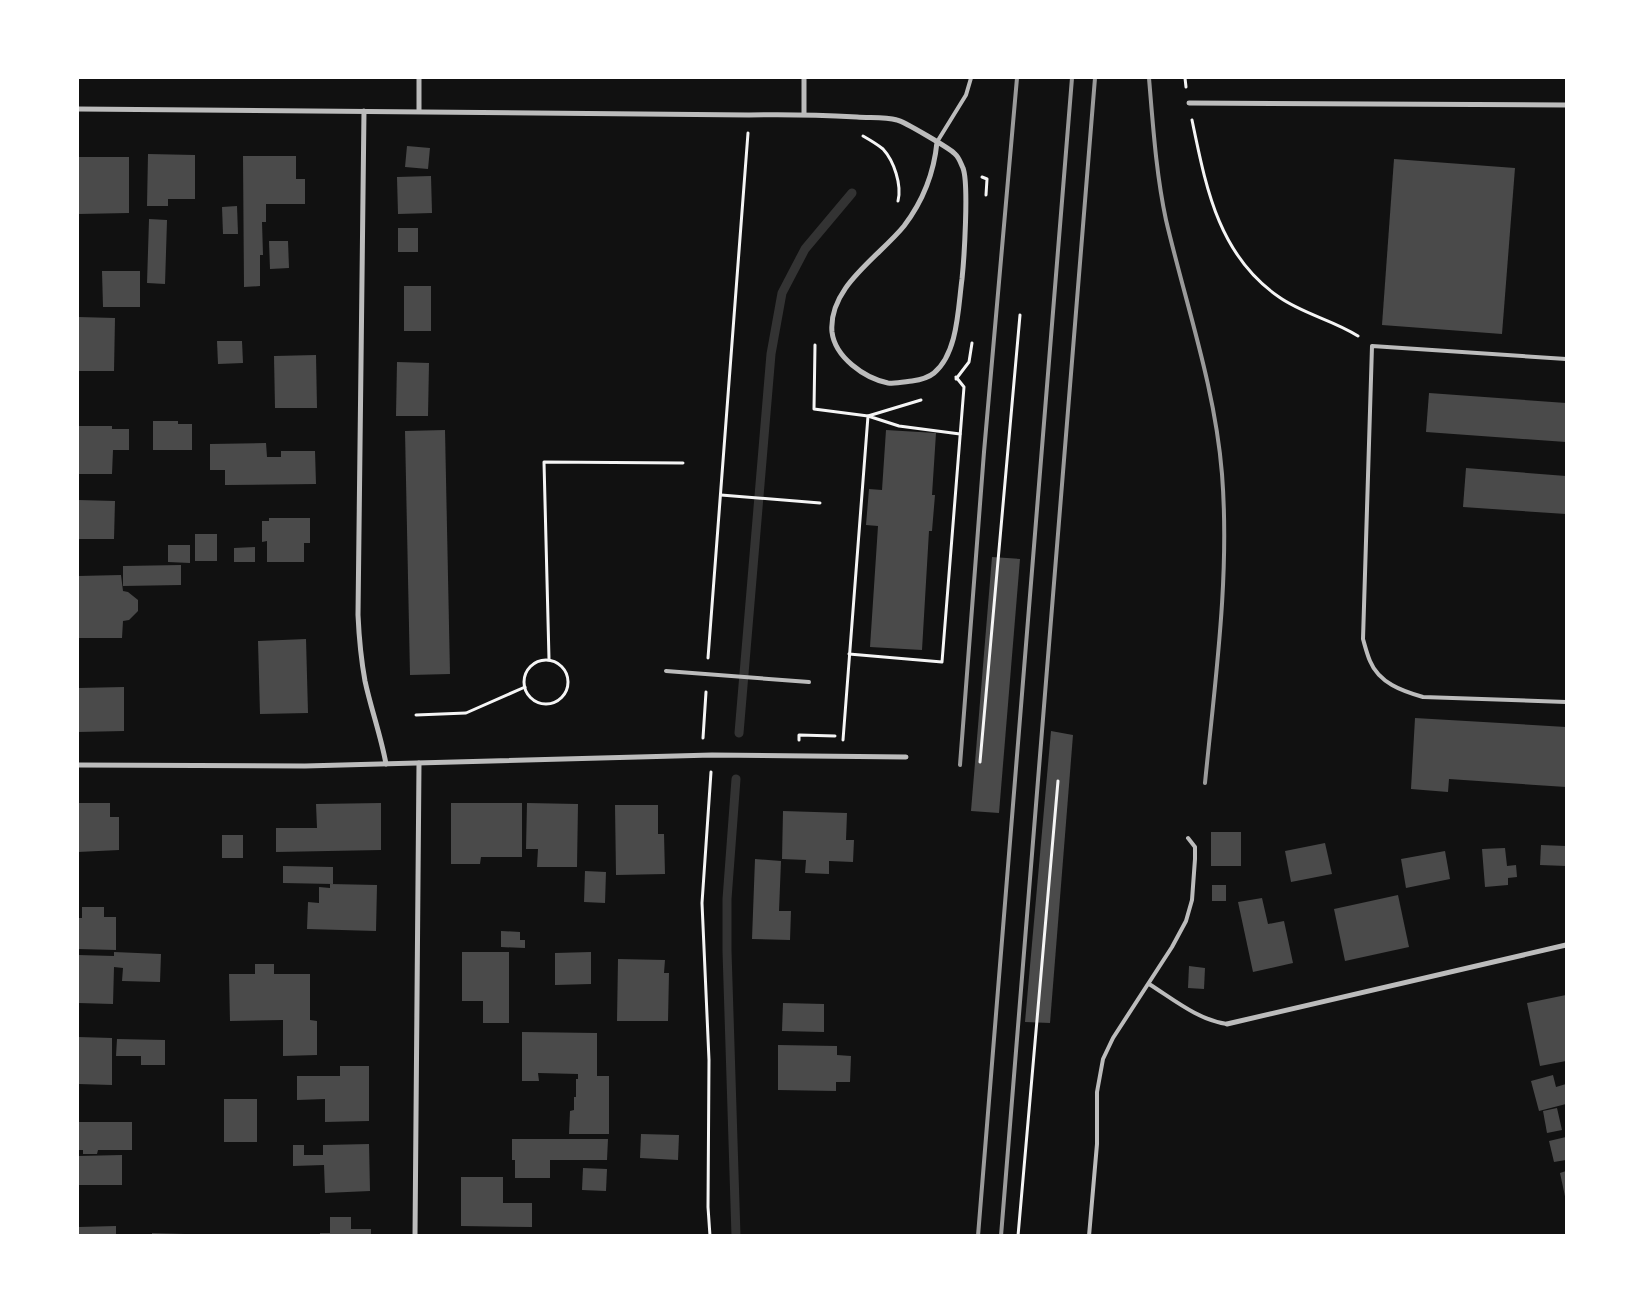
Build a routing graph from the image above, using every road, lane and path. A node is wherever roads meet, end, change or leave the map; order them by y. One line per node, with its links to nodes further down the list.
1 (419, 78): 9 (street)
2 (804, 78): 10 (street)
3 (971, 78): 13 (lane)
4 (1185, 78): 5 (path)
5 (1189, 103): 6 (street); 17 (path)
6 (1566, 105)
7 (78, 108): 8 (street)
8 (364, 111): 9 (street); 37 (street)
9 (419, 111): 10 (street)
10 (804, 114): 13 (street)
11 (758, 132): 21 (path)
12 (856, 134): 14 (path)
13 (937, 142): 19 (street); 19 (street)
14 (896, 205)
15 (1020, 315): 35 (path)
16 (815, 341): 23 (path)
17 (1372, 346): 18 (lane); 29 (lane)
18 (1566, 359)
19 (942, 363): 23 (path)
20 (683, 463): 24 (path)
21 (721, 495): 22 (path); 26 (path)
22 (820, 503)
23 (849, 654): 33 (path)
24 (549, 659): 28 (path); 28 (path)
25 (666, 671): 26 (lane)
26 (707, 675): 27 (lane); 31 (path)
27 (809, 682)
28 (525, 687): 30 (path)
29 (1566, 702)
30 (416, 715)
31 (702, 755): 32 (street); 36 (street)
32 (712, 755): 33 (street); 45 (path)
33 (841, 756): 34 (street)
34 (906, 757)
35 (980, 762)
36 (419, 763): 37 (street); 44 (street)
37 (386, 764): 38 (street)
38 (78, 765)
39 (1058, 781): 46 (path)
40 (1188, 838): 42 (lane)
41 (1566, 945): 43 (street)
42 (1149, 984): 43 (lane); 47 (lane)
43 (1227, 1024)
44 (415, 1236)
45 (710, 1236)
46 (1018, 1236)
47 (1089, 1236)

